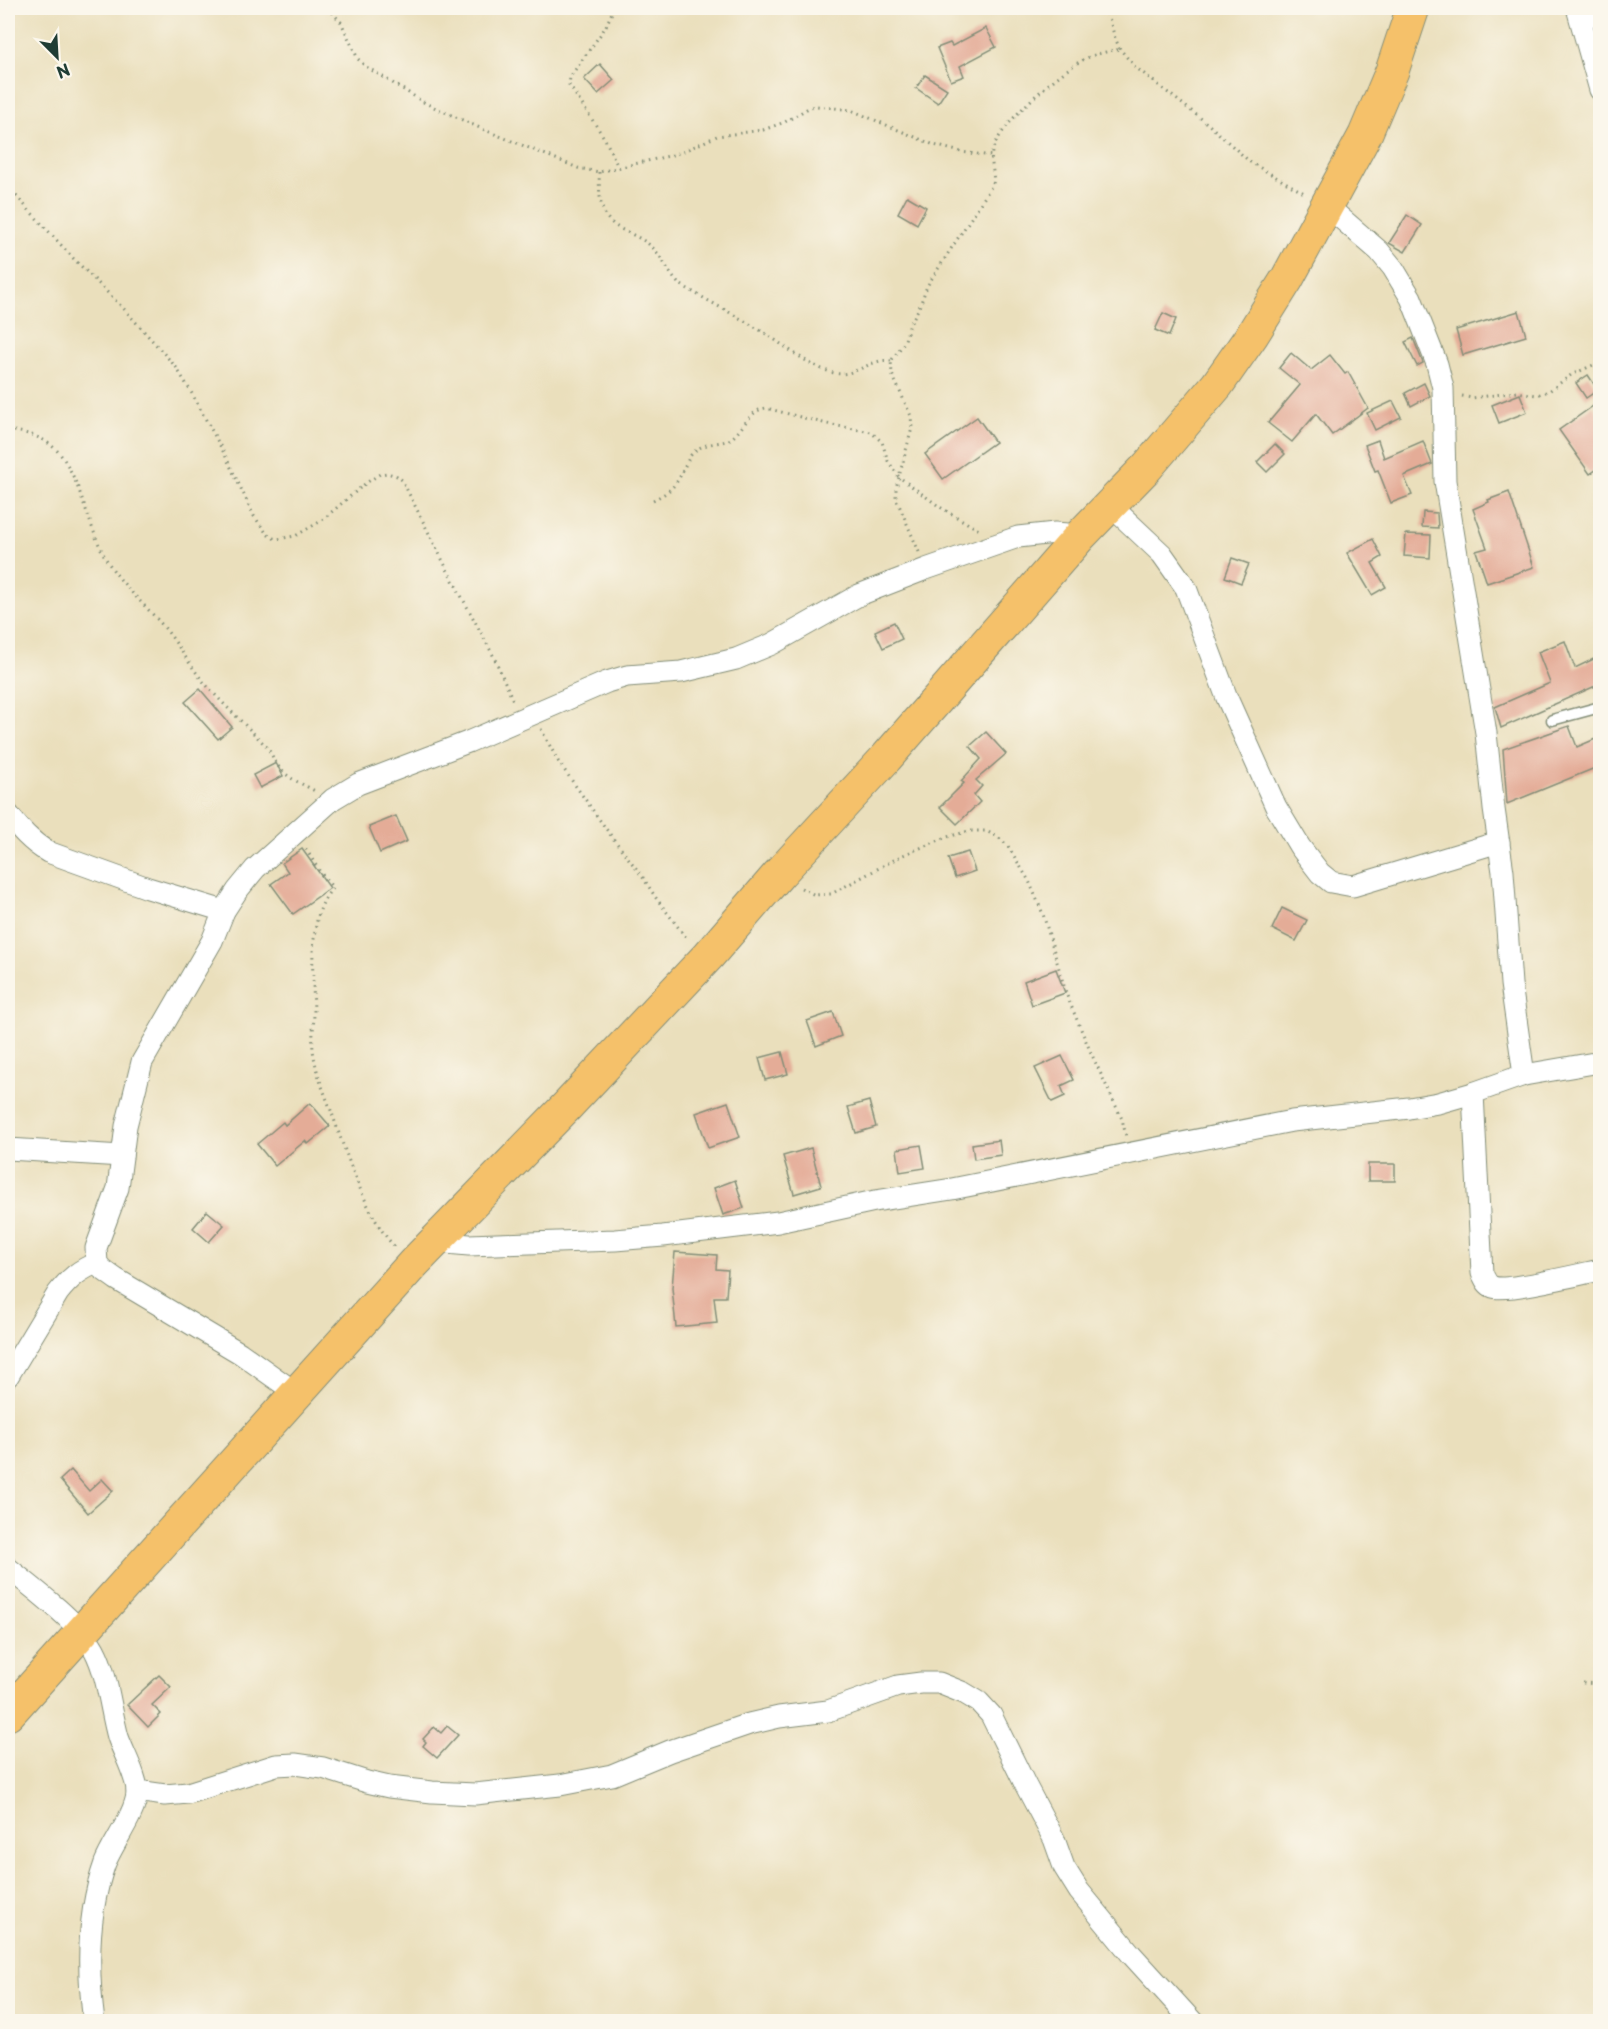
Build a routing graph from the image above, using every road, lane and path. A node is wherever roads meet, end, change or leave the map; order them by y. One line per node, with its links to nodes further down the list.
1 (328, 8): 10 (path)
2 (614, 8): 9 (path)
3 (1111, 8): 6 (path)
4 (1413, 8): 12 (main road)
5 (1586, 13): 7 (street)
6 (1120, 49): 8 (path); 12 (path)
7 (1600, 90)
8 (992, 156): 9 (path); 13 (path)
9 (618, 167): 10 (path)
10 (598, 172): 13 (path)
11 (8, 187): 24 (path)
12 (1327, 206): 15 (street); 19 (main road)
13 (891, 361): 17 (path)
14 (1600, 362): 15 (path)
15 (1443, 388): 29 (street)
16 (8, 430): 26 (path)
17 (899, 477): 18 (path); 21 (path); 22 (path)
18 (653, 500)
19 (1110, 505): 20 (main road); 29 (street)
20 (1081, 535): 21 (street); 30 (main road)
21 (998, 543): 22 (street)
22 (926, 569): 24 (street)
23 (1600, 707): 25 (lane)
24 (527, 715): 26 (street); 32 (path)
25 (1552, 720)
26 (333, 800): 28 (street)
27 (8, 814): 31 (street)
28 (296, 831): 31 (street); 39 (path)
29 (1499, 842): 34 (street)
30 (779, 874): 32 (main road); 37 (path)
31 (224, 911): 38 (street)
32 (709, 955): 39 (main road)
33 (1600, 1062): 34 (street)
34 (1524, 1075): 35 (street)
35 (1473, 1093): 37 (street); 41 (street)
36 (8, 1149): 38 (street)
37 (1128, 1153): 39 (street)
38 (122, 1156): 40 (street)
39 (424, 1253): 43 (main road)
40 (97, 1263): 42 (street); 43 (street)
41 (1600, 1270)
42 (8, 1376)
43 (296, 1393): 45 (main road)
44 (8, 1568): 45 (street)
45 (82, 1632): 48 (main road); 49 (street)
46 (1583, 1683): 47 (path)
47 (1600, 1684)
48 (8, 1714)
49 (137, 1791): 50 (street); 51 (street)
50 (94, 2022)
51 (1193, 2022)

